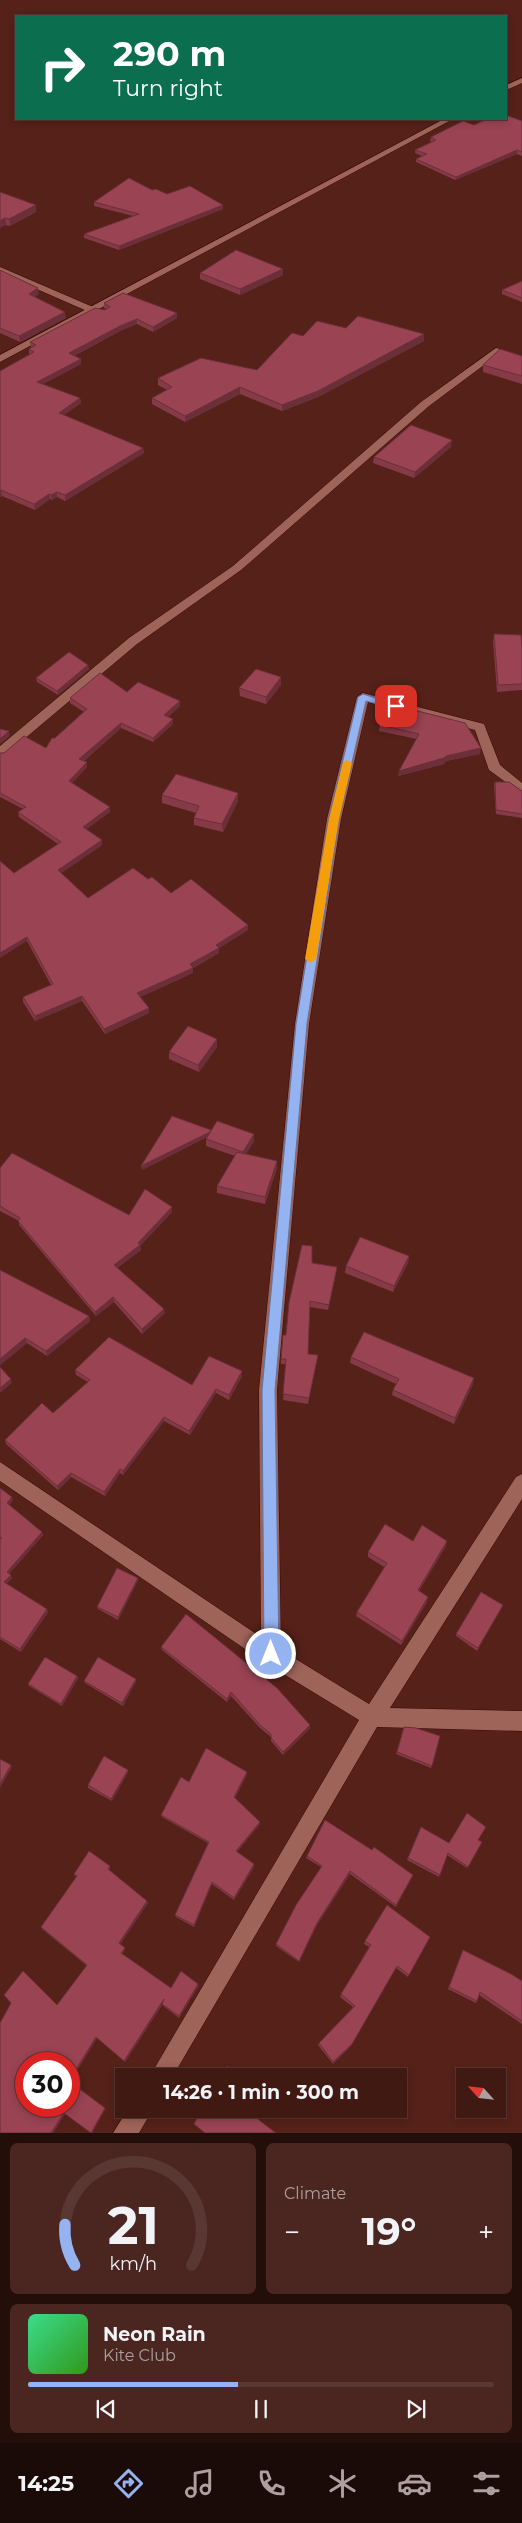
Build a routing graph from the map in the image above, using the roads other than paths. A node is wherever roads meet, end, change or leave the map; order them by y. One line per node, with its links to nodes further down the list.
1 (522, 80): 2 (street)
2 (507, 88)
3 (447, 120): 5 (street)
4 (0, 270): 5 (street)
5 (90, 309): 7 (street)
6 (499, 350): 8 (street)
7 (0, 359)
8 (0, 753)
9 (522, 790): 12 (street)
10 (0, 1471): 12 (street)
11 (522, 1483): 13 (street)
12 (271, 1654): 13 (street)
13 (372, 1717): 14 (street); 15 (street)
14 (522, 1721)
15 (166, 2068)
16 (136, 2118): 17 (street)
17 (125, 2133)

